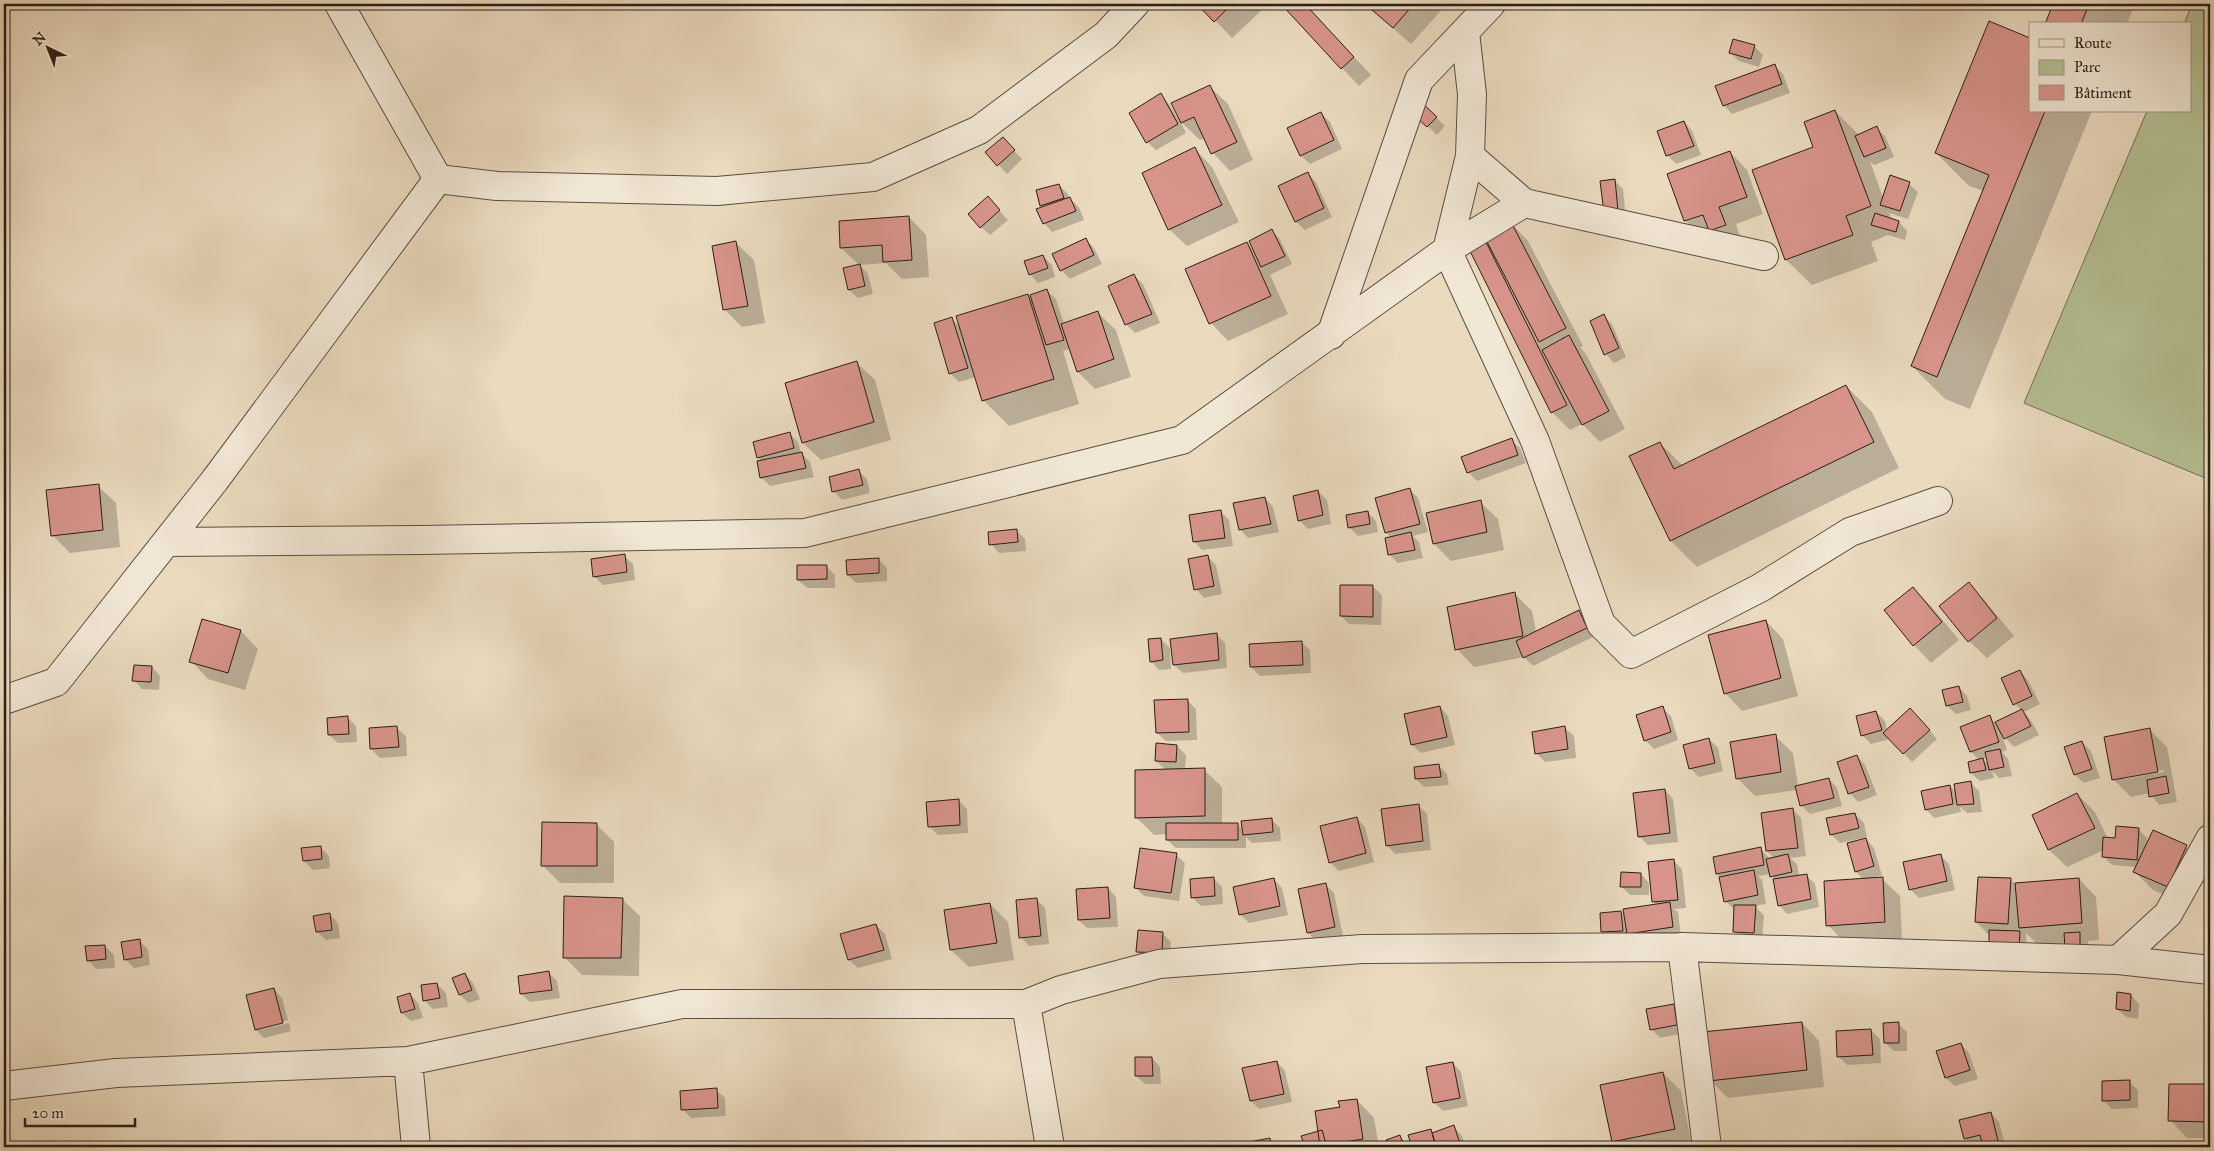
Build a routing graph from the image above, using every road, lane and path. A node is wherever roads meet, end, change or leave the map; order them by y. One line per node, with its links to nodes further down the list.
1 (339, 4): 6 (street)
2 (1135, 4): 6 (street)
3 (1491, 4): 4 (street)
4 (1465, 32): 5 (street); 10 (street)
5 (1470, 156): 7 (street); 8 (street)
6 (438, 179): 12 (street)
7 (1524, 203): 8 (street); 9 (street)
8 (1447, 250): 10 (street); 11 (street)
9 (1764, 256)
10 (1331, 335): 12 (street)
11 (1938, 501)
12 (167, 542): 13 (street)
13 (4, 700)
14 (2210, 839): 16 (street)
15 (1682, 947): 16 (street); 18 (street); 23 (street)
16 (2118, 960): 17 (street)
17 (2210, 970)
18 (1026, 1004): 19 (street); 22 (street)
19 (408, 1061): 20 (street); 21 (street)
20 (4, 1086)
21 (416, 1147)
22 (1050, 1147)
23 (1707, 1147)

